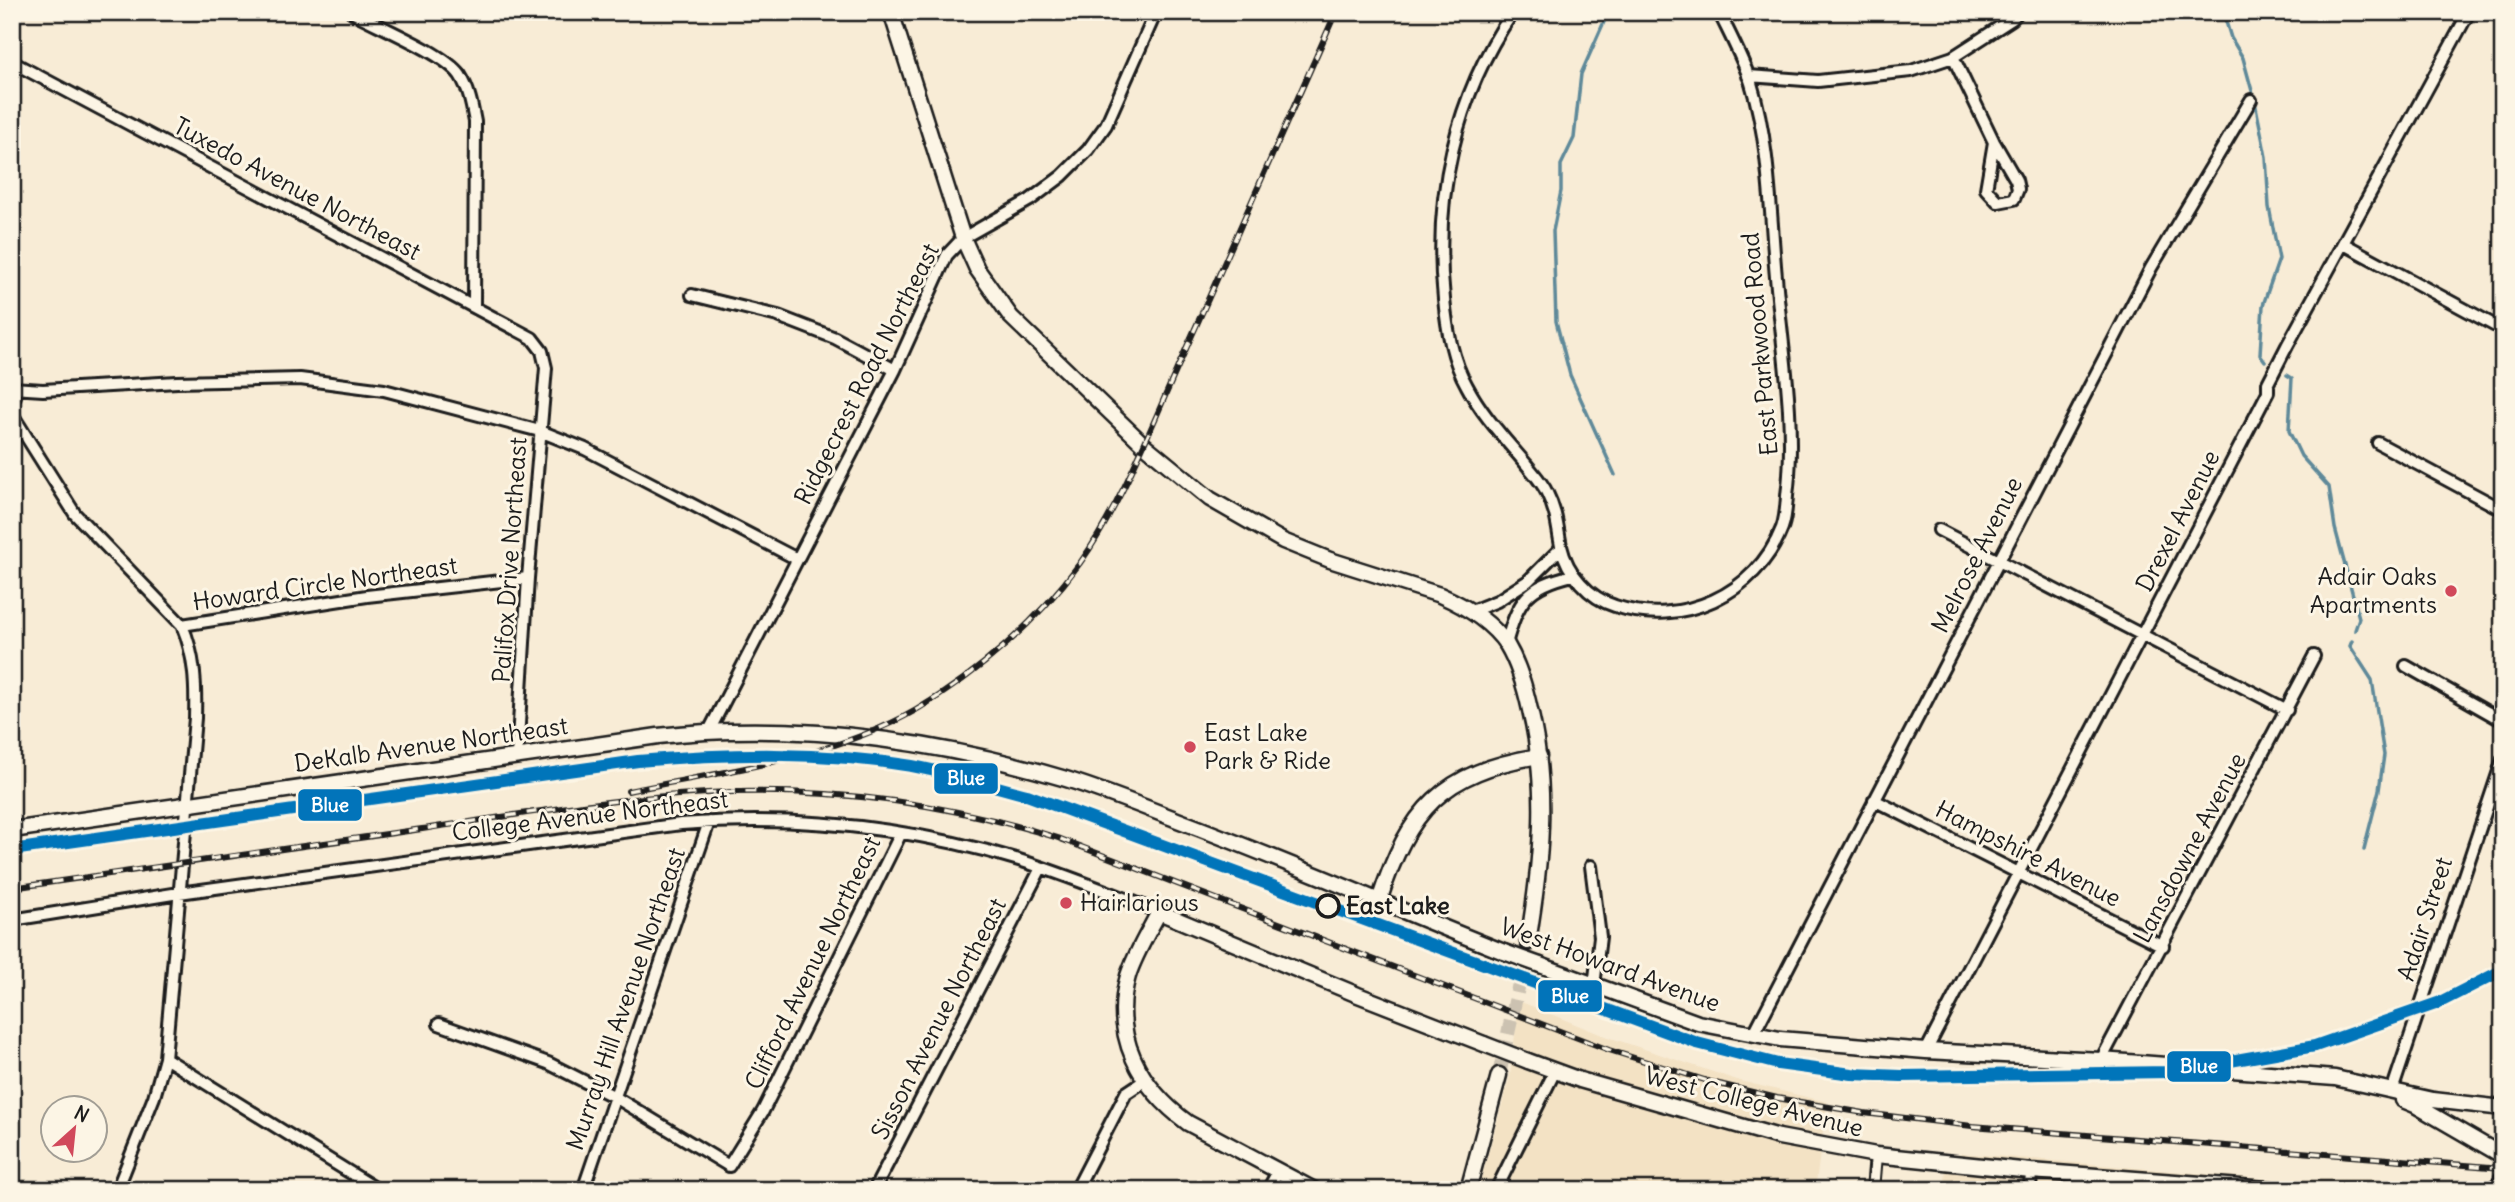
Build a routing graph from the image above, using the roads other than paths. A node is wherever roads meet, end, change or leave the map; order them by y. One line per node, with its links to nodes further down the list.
1 (352, 12): 16 (street)
2 (891, 12): 13 (main road)
3 (1156, 12): 13 (street, Ridgecrest Road Northeast)
4 (1513, 12): 27 (street)
5 (1720, 12): 10 (street, East Parkwood Road)
6 (2018, 12): 8 (street)
7 (2469, 12): 14 (street, Drexel Avenue)
8 (1953, 57): 10 (street); 12 (street)
9 (12, 62): 16 (street, Tuxedo Avenue Northeast)
10 (1748, 76): 30 (street, East Parkwood Road)
11 (2251, 100): 29 (street, Melrose Avenue)
12 (1994, 142): 12 (street)
13 (962, 238): 19 (street, Ridgecrest Road Northeast); 32 (main road)
14 (2344, 244): 17 (street); 34 (street, Drexel Avenue)
15 (692, 295): 19 (street)
16 (474, 306): 18 (street, Tuxedo Avenue Northeast)
17 (2503, 330)
18 (546, 368): 23 (street, Palifox Drive Northeast)
19 (895, 370): 28 (street, Ridgecrest Road Northeast)
20 (12, 388): 21 (street); 23 (street)
21 (12, 402)
22 (13, 418): 33 (street, Howard Circle Northeast)
23 (540, 431): 28 (street); 31 (street, Palifox Drive Northeast)
24 (2378, 443): 25 (street)
25 (2503, 510)
26 (1939, 530): 29 (street)
27 (1561, 548): 30 (street); 32 (street)
28 (797, 559): 40 (street, Ridgecrest Road Northeast)
29 (1998, 559): 34 (street); 45 (street, Melrose Avenue)
30 (1573, 575): 35 (street)
31 (528, 578): 33 (street, Howard Circle Northeast); 42 (street, Palifox Drive Northeast)
32 (1472, 611): 35 (main road)
33 (182, 625): 46 (street)
34 (2143, 636): 38 (street); 52 (street, Drexel Avenue)
35 (1506, 644): 43 (main road)
36 (2315, 656): 38 (street, Lansdowne Avenue)
37 (2406, 666): 39 (street)
38 (2287, 710): 58 (street, Lansdowne Avenue)
39 (2503, 720)
40 (709, 731): 41 (main road, DeKalb Avenue Northeast); 42 (main road, DeKalb Avenue Northeast)
41 (859, 736): 54 (main road, West Howard Avenue)
42 (517, 755): 46 (main road, DeKalb Avenue Northeast)
43 (1539, 756): 54 (main road); 57 (main road)
44 (2503, 759): 69 (street, Adair Street)
45 (1874, 800): 52 (street, Hampshire Avenue); 62 (street, Melrose Avenue)
46 (188, 803): 48 (main road, DeKalb Avenue Northeast); 53 (street)
47 (709, 822): 49 (street, College Avenue Northeast); 53 (street, College Avenue Northeast); 70 (street, Murray Hill Avenue Northeast)
48 (12, 830)
49 (901, 833): 51 (street, College Avenue Northeast); 70 (street, Clifford Avenue Northeast)
50 (1591, 866): 59 (street)
51 (1041, 868): 55 (street, College Avenue Northeast); 84 (street, Sisson Avenue Northeast)
52 (2020, 873): 58 (street, Hampshire Avenue); 63 (street, Drexel Avenue)
53 (179, 893): 56 (street, College Avenue Northeast); 64 (street)
54 (1380, 901): 59 (main road, West Howard Avenue, bridge)
55 (1159, 912): 60 (main road, College Avenue Northeast); 68 (main road)
56 (12, 920)
57 (1528, 943)
58 (2162, 946): 65 (street, Lansdowne Avenue)
59 (1594, 986): 62 (main road, West Howard Avenue)
60 (1359, 995): 66 (main road, West College Avenue, bridge)
61 (439, 1024): 70 (street)
62 (1753, 1035): 63 (main road, West Howard Avenue)
63 (1926, 1051): 65 (main road, West Howard Avenue)
64 (165, 1058): 81 (street); 82 (street)
65 (2101, 1059): 69 (main road, West Howard Avenue)
66 (1555, 1071): 74 (main road, West College Avenue); 89 (street)
67 (1499, 1075): 79 (main road)
68 (1144, 1081): 76 (main road); 85 (street)
69 (2392, 1091): 71 (main road, West Howard Avenue); 73 (main road)
70 (615, 1097): 83 (street, Murray Hill Avenue Northeast)
71 (2460, 1105): 72 (main road, West Howard Avenue); 73 (main road)
72 (2503, 1108)
73 (2462, 1133): 75 (main road)
74 (1875, 1155): 77 (main road, West College Avenue); 90 (street)
75 (2503, 1156)
76 (1278, 1171): 86 (street); 87 (main road)
77 (2031, 1171): 80 (main road, West College Avenue); 91 (street)
78 (2503, 1177): 93 (main road)
79 (1470, 1183): 88 (main road)
80 (2262, 1189): 92 (main road, West College Avenue)
81 (117, 1190)
82 (378, 1190)
83 (583, 1190)
84 (874, 1190)
85 (1076, 1190)
86 (1268, 1190)
87 (1314, 1190)
88 (1462, 1190)
89 (1496, 1190)
90 (1873, 1190)
91 (2030, 1190)
92 (2280, 1190)
93 (2496, 1190)

